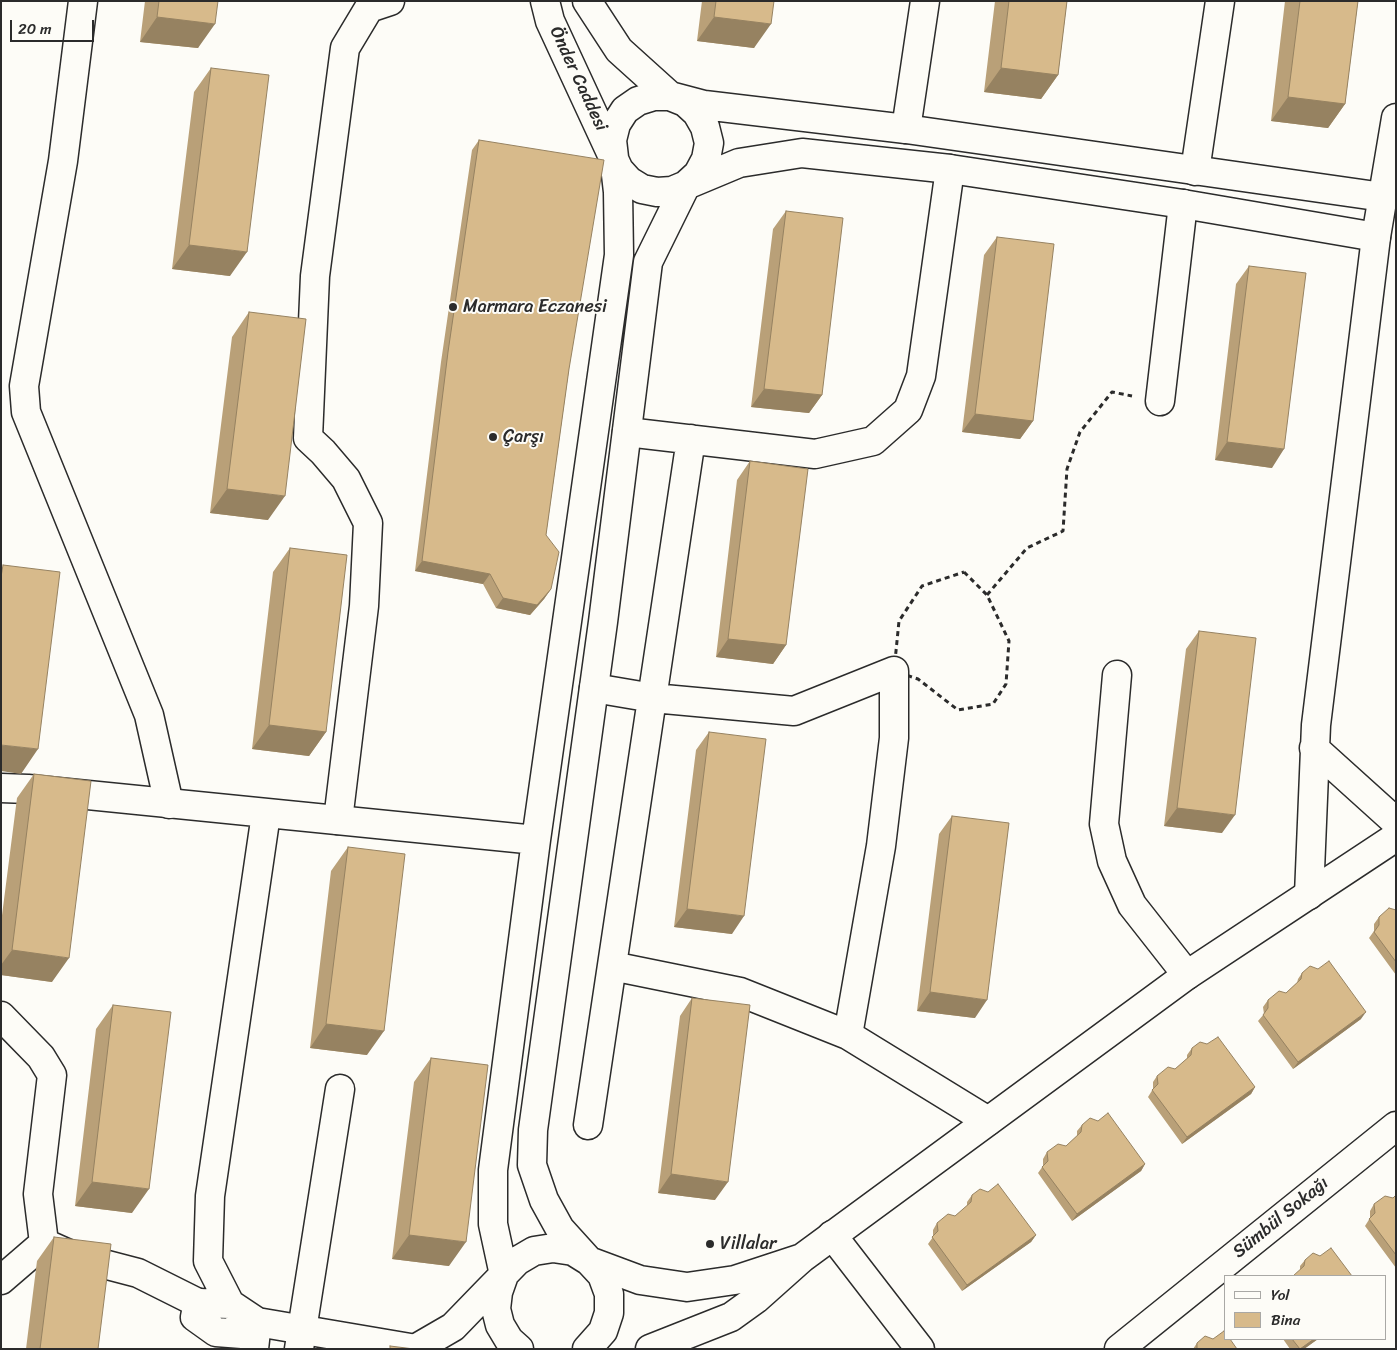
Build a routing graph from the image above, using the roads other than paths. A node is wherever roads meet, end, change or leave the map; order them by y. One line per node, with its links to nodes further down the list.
1 (83, 1): 25 (street)
2 (390, 1): 27 (street)
3 (545, 1): 10 (street, Önder Caddesi)
4 (587, 1): 7 (street)
5 (925, 1): 9 (street)
6 (1220, 1): 12 (street)
7 (670, 96): 9 (street); 10 (street); 13 (street)
8 (1396, 118): 14 (street)
9 (906, 129): 12 (street)
10 (613, 156): 13 (street); 30 (street)
11 (950, 169): 13 (street); 15 (street); 19 (street)
12 (1195, 170): 14 (street)
13 (686, 185): 18 (street)
14 (1383, 197): 16 (street)
15 (1182, 204): 16 (street); 17 (street)
16 (1376, 237): 23 (street)
17 (1160, 401)
18 (627, 432): 19 (street); 21 (street)
19 (691, 439): 22 (street)
20 (1117, 675): 33 (street)
21 (594, 688): 22 (street); 43 (street)
22 (653, 698): 32 (street); 35 (street)
23 (1314, 748): 28 (street); 31 (street)
24 (1, 788): 25 (street)
25 (169, 804): 26 (street)
26 (266, 814): 27 (street); 47 (street)
27 (338, 820): 30 (street)
28 (1396, 822)
29 (1396, 837): 31 (street)
30 (536, 840): 44 (street)
31 (1309, 895): 33 (street)
32 (612, 966): 35 (street); 38 (street)
33 (1187, 976): 37 (street)
34 (1, 1016): 41 (street)
35 (848, 1035): 37 (street)
36 (340, 1089): 49 (street)
37 (988, 1121): 40 (street)
38 (588, 1125)
39 (1396, 1126): 56 (street, Sümbül Sokağı)
40 (832, 1235): 42 (street); 55 (street)
41 (44, 1243): 45 (street); 46 (street)
42 (802, 1258): 43 (street); 54 (street)
43 (589, 1261): 44 (street); 53 (street)
44 (504, 1275): 51 (street); 52 (street)
45 (1, 1280)
46 (198, 1303): 47 (street); 48 (street)
47 (230, 1304): 48 (street)
48 (257, 1322): 49 (street); 50 (street)
49 (300, 1339): 51 (street)
50 (254, 1349)
51 (416, 1349)
52 (519, 1349)
53 (587, 1349)
54 (650, 1349)
55 (920, 1349)
56 (1119, 1349)

